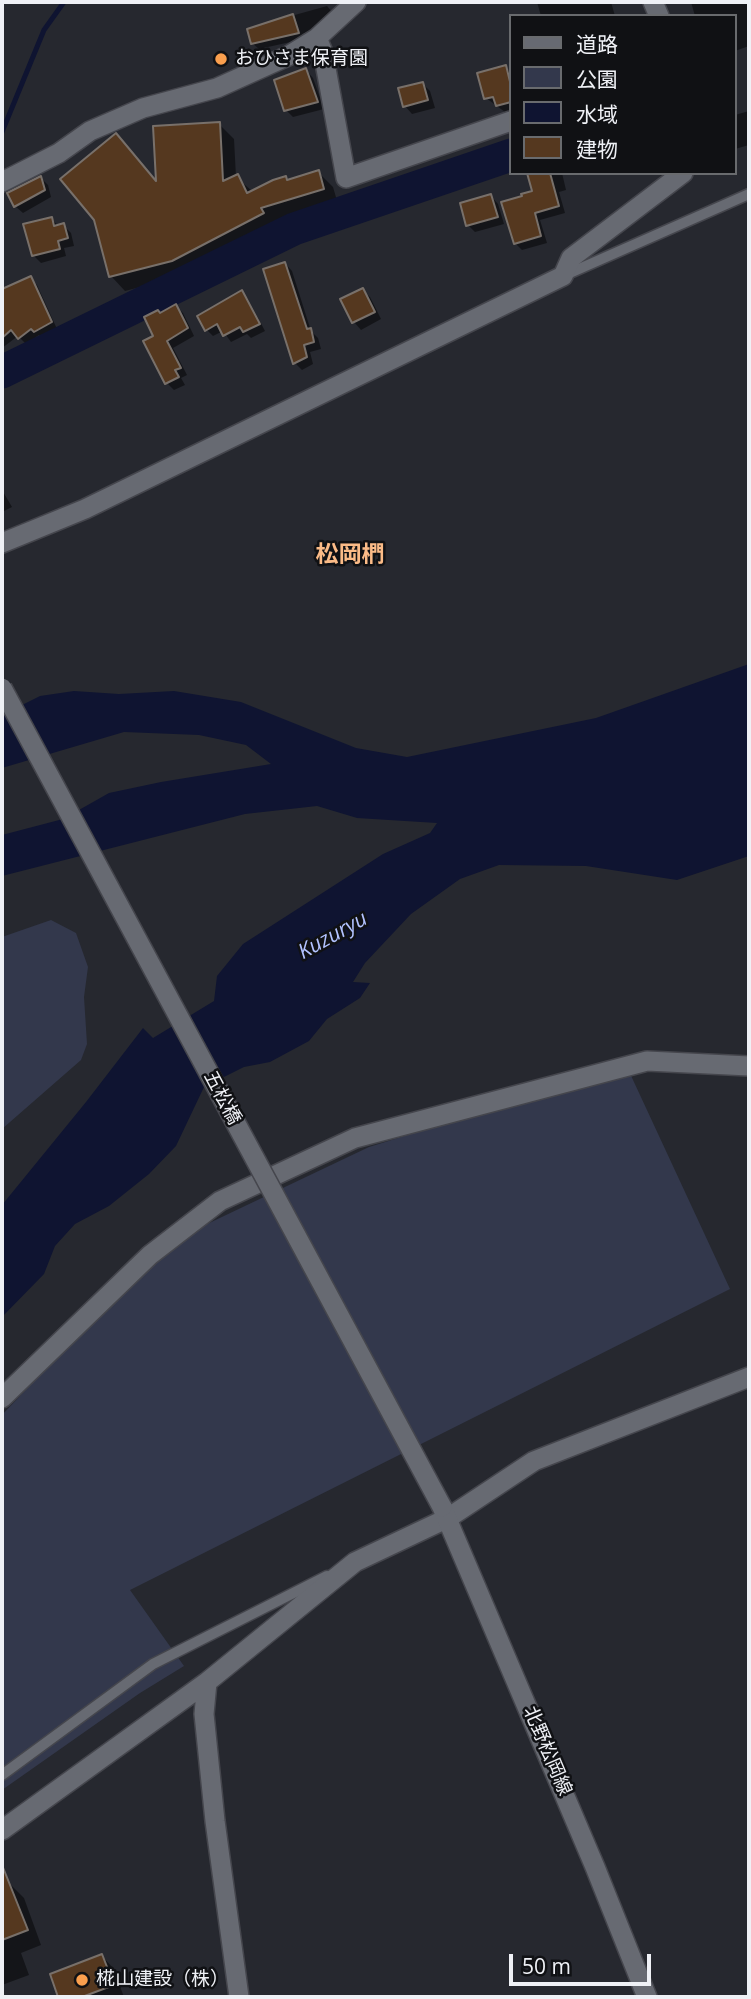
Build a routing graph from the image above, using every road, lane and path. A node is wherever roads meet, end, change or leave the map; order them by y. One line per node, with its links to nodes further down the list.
1 (356, 2): 2 (street)
2 (317, 38): 3 (street); 5 (street)
3 (510, 121)
4 (680, 175): 7 (street)
5 (2, 182)
6 (749, 194): 7 (lane)
7 (563, 276): 8 (street)
8 (2, 543)
9 (2, 688): 13 (street, 五松橋, bridge)
10 (749, 1066): 12 (street)
11 (749, 1377): 13 (street)
12 (2, 1398)
13 (445, 1513): 14 (street); 19 (street, 北野松岡線)
14 (355, 1562): 15 (street); 16 (lane)
15 (207, 1682): 17 (street); 18 (street)
16 (2, 1775)
17 (2, 1830)
18 (239, 1997)
19 (647, 1997)

